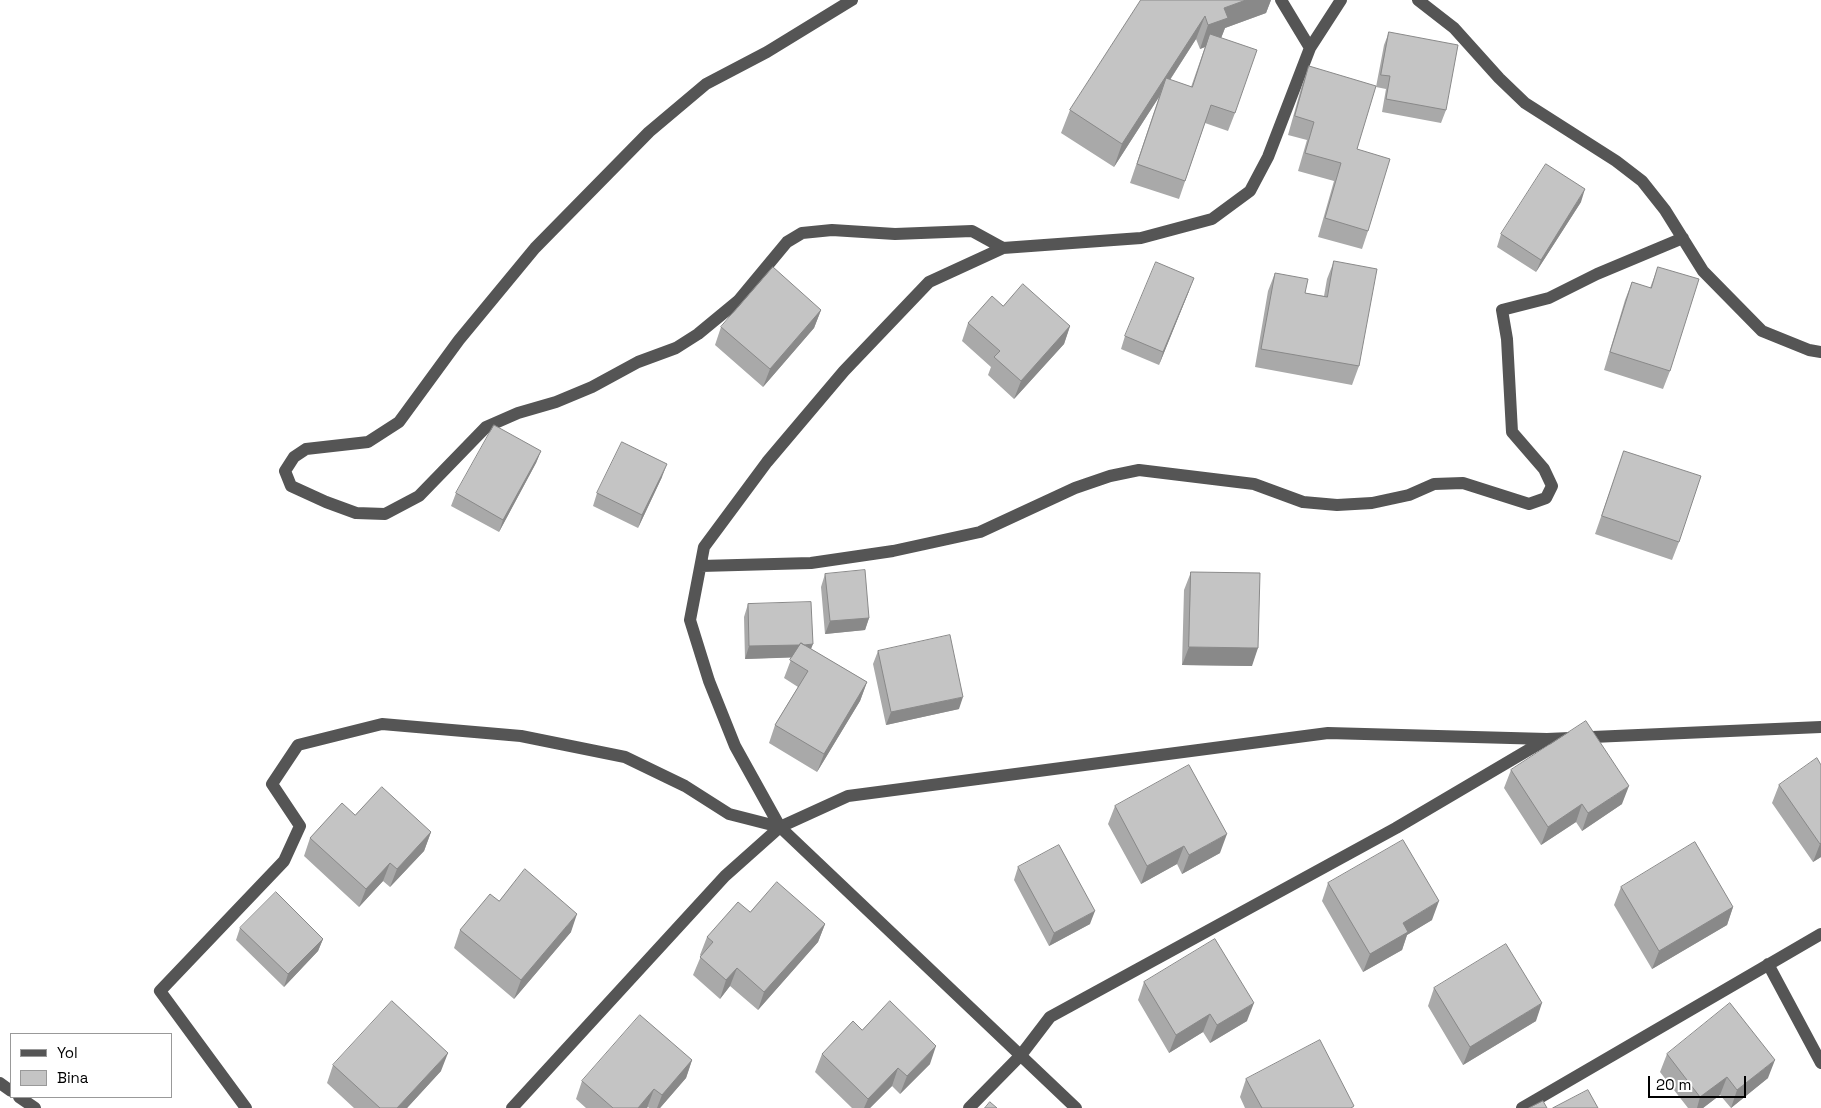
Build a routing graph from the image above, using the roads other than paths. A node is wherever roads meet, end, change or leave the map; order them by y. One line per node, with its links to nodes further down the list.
1 (852, 0): 7 (street)
2 (1281, 0): 5 (street)
3 (1341, 0): 5 (street)
4 (1418, 0): 6 (street)
5 (1310, 48): 7 (street)
6 (1683, 238): 8 (street); 9 (street)
7 (1003, 248): 9 (street)
8 (1821, 352)
9 (701, 566): 12 (street)
10 (1821, 727): 11 (street)
11 (1547, 739): 12 (street); 15 (street)
12 (780, 827): 15 (street); 19 (street); 20 (street)
13 (1821, 934): 14 (street)
14 (1768, 964): 16 (street); 23 (street)
15 (1021, 1055): 21 (street); 22 (street)
16 (1821, 1063)
17 (20, 1098): 18 (street)
18 (35, 1108)
19 (246, 1108)
20 (512, 1108)
21 (968, 1108)
22 (1076, 1108)
23 (1522, 1108)

